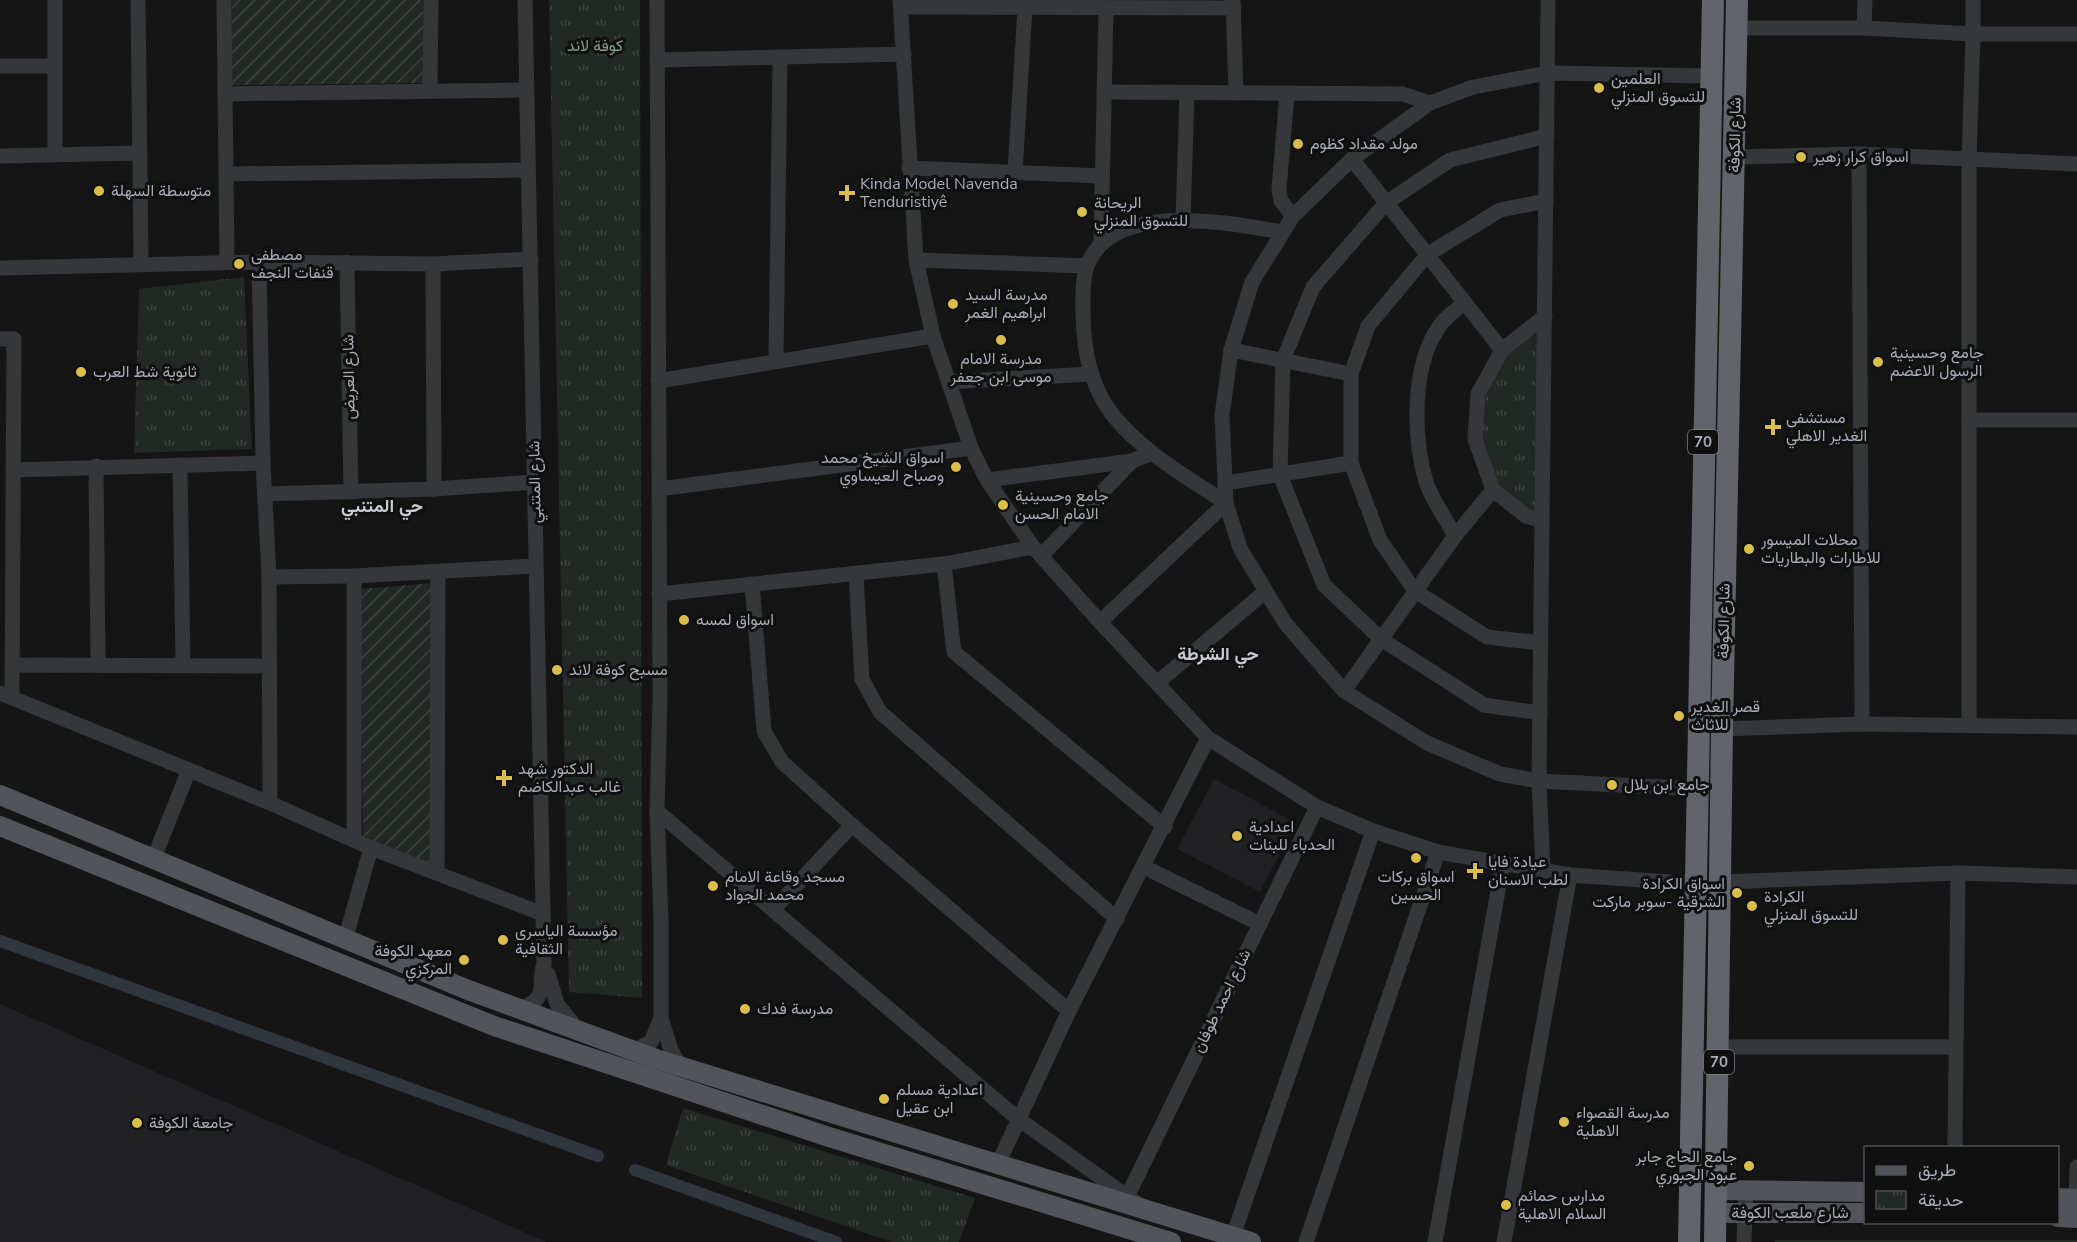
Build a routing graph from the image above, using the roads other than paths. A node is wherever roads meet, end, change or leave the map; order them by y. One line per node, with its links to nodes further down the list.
1 (55, 0): 25 (street)
2 (138, 0): 37 (street)
3 (224, 0): 33 (street)
4 (431, 0): 28 (street)
5 (525, 0): 29 (street, شارع المتنبي)
6 (657, 0): 23 (street)
7 (1548, 0): 26 (street)
8 (1713, 0): 27 (highway, شارع الكوفة / 70)
9 (1737, 0): 17 (highway, شارع الكوفة / 70)
10 (1865, 0): 18 (street)
11 (1973, 0): 19 (street)
12 (900, 4): 15 (street); 21 (street)
13 (1070, 4): 15 (street); 16 (street)
14 (1234, 4): 16 (street); 32 (street)
15 (1025, 8): 47 (street)
16 (1106, 8): 30 (street)
17 (1737, 28): 18 (street); 41 (highway, شارع الكوفة / 70)
18 (1864, 28): 19 (street)
19 (1973, 33): 20 (street); 43 (street)
20 (2077, 34)
21 (904, 54): 22 (street); 45 (street)
22 (780, 57): 23 (street); 74 (street)
23 (657, 60): 78 (street)
24 (0, 66): 25 (street)
25 (55, 66): 39 (street)
26 (1548, 73): 27 (street); 35 (street); 36 (street)
27 (1712, 76): 69 (highway, شارع الكوفة / 70)
28 (430, 89): 29 (street); 33 (street)
29 (526, 90): 46 (street, شارع المتنبي)
30 (1104, 92): 31 (street); 49 (street)
31 (1187, 93): 32 (street); 53 (street)
32 (1236, 93): 34 (street)
33 (225, 94): 48 (street)
34 (1287, 94): 35 (street); 52 (street)
35 (1430, 103): 42 (street)
36 (1547, 136): 50 (street); 51 (street)
37 (140, 153): 39 (street); 62 (street)
38 (1859, 154): 41 (street); 43 (street); 126 (street)
39 (55, 155): 40 (street)
40 (0, 156)
41 (1735, 157): 75 (highway, شارع الكوفة / 70)
42 (1352, 159): 51 (street); 52 (street)
43 (1969, 159): 44 (street); 80 (street)
44 (2077, 164)
45 (909, 168): 47 (street); 58 (street)
46 (527, 170): 48 (street); 57 (street, شارع المتنبي)
47 (1015, 172): 49 (street)
48 (226, 174): 59 (street)
49 (1102, 176): 55 (street)
50 (1546, 201): 56 (street); 67 (street)
51 (1386, 203): 56 (street); 73 (street)
52 (1293, 216): 54 (street)
53 (1183, 220): 54 (street); 55 (street)
54 (1282, 232): 71 (street)
55 (1101, 244): 64 (street)
56 (1427, 255): 66 (street); 77 (street)
57 (531, 259): 63 (street); 94 (street, شارع المتنبي)
58 (916, 260): 64 (street); 68 (street)
59 (226, 262): 60 (street); 62 (street)
60 (259, 262): 61 (street); 86 (street)
61 (347, 262): 63 (street); 99 (street, شارع العريض)
62 (141, 264): 65 (street)
63 (433, 264): 96 (street)
64 (1087, 266): 76 (street)
65 (0, 268)
66 (1465, 302): 72 (street); 103 (street)
67 (1545, 316): 72 (street); 102 (street)
68 (933, 336): 74 (street); 79 (street)
69 (1705, 336): 75 (highway); 82 (highway, شارع الكوفة / 70)
70 (0, 339): 91 (street)
71 (1231, 350): 73 (street); 95 (street)
72 (1502, 350): 98 (street)
73 (1283, 360): 77 (street); 92 (street)
74 (776, 362): 78 (street)
75 (1729, 366): 88 (highway, شارع الكوفة / 70)
76 (1090, 374): 79 (street); 84 (street)
77 (1351, 374): 87 (street)
78 (658, 381): 97 (street)
79 (949, 382): 83 (street)
80 (1969, 420): 81 (street); 127 (street)
81 (2077, 420)
82 (1703, 424): 88 (highway); 133 (highway, شارع الكوفة / 70)
83 (971, 448): 93 (street); 97 (street)
84 (1152, 453): 85 (street); 101 (street)
85 (1132, 461): 93 (street); 104 (street)
86 (263, 463): 89 (street); 100 (street)
87 (1351, 463): 92 (street); 113 (street)
88 (1727, 463): 129 (highway, شارع الكوفة / 70)
89 (180, 465): 90 (street); 119 (street)
90 (96, 466): 91 (street); 118 (street)
91 (13, 470): 120 (street)
92 (1280, 476): 95 (street); 116 (street)
93 (987, 480): 104 (street)
94 (535, 482): 96 (street); 106 (street, شارع المتنبي)
95 (1226, 483): 101 (street)
96 (434, 489): 99 (street)
97 (659, 489): 114 (street)
98 (1493, 490): 102 (street); 103 (street)
99 (351, 492): 100 (street)
100 (265, 494): 110 (street)
101 (1226, 503): 112 (street); 115 (street)
102 (1542, 521): 117 (street)
103 (1455, 536): 113 (street)
104 (1037, 552): 105 (street); 115 (street)
105 (944, 564): 108 (street); 140 (street)
106 (535, 566): 107 (street); 156 (street, شارع المتنبي)
107 (438, 572): 109 (street); 149 (street)
108 (856, 574): 111 (street); 157 (street)
109 (354, 576): 110 (street); 142 (street)
110 (269, 577): 121 (street)
111 (752, 585): 114 (street); 138 (street)
112 (1266, 591): 122 (street); 123 (street)
113 (1415, 591): 116 (street); 117 (street)
114 (659, 594): 137 (street)
115 (1100, 622): 122 (street)
116 (1381, 639): 123 (street); 125 (street)
117 (1541, 643): 125 (street)
118 (98, 664): 119 (street); 120 (street)
119 (183, 665): 121 (street)
120 (13, 666): 124 (street)
121 (269, 666): 135 (street)
122 (1157, 683): 130 (street)
123 (1344, 691): 132 (street)
124 (6, 696): 131 (street)
125 (1540, 713): 132 (street)
126 (1862, 724): 127 (street); 129 (street)
127 (1969, 726): 128 (street)
128 (2077, 727)
129 (1722, 729): 153 (highway, شارع الكوفة / 70)
130 (1208, 738): 136 (street); 140 (street)
131 (189, 770): 135 (street); 145 (street)
132 (1539, 781): 133 (street); 148 (street)
133 (1700, 789): 154 (highway, شارع الكوفة / 70)
134 (0, 795): 145 (main road)
135 (270, 803): 142 (street)
136 (1317, 807): 141 (street); 158 (street, شارع احمد طوفان)
137 (657, 811): 155 (street); 163 (street)
138 (852, 825): 155 (street); 162 (street)
139 (0, 826): 180 (main road)
140 (1165, 827): 147 (street)
141 (1373, 831): 144 (street); 187 (street)
142 (354, 840): 143 (street)
143 (371, 848): 149 (street); 159 (street)
144 (1438, 852): 146 (street); 189 (street)
145 (153, 861): 159 (main road)
146 (1503, 863): 148 (street); 190 (street)
147 (1144, 867): 157 (street); 158 (street)
148 (1543, 870): 151 (street)
149 (437, 873): 156 (street)
150 (1958, 873): 152 (street); 153 (street); 166 (street)
151 (1570, 875): 154 (street); 191 (street)
152 (2077, 878)
153 (1722, 882): 165 (highway, شارع الكوفة / 70)
154 (1698, 884): 192 (highway, شارع الكوفة / 70)
155 (774, 909): 169 (street)
156 (543, 914): 160 (street, شارع المتنبي)
157 (1117, 919): 162 (street)
158 (1260, 924): 177 (street, شارع احمد طوفان)
159 (345, 940): 161 (main road)
160 (544, 963): 161 (street, شارع المتنبي); 164 (street, شارع المتنبي)
161 (520, 1010): 164 (main road)
162 (1069, 1011): 169 (street)
163 (661, 1018): 167 (street); 168 (street)
164 (579, 1031): 167 (main road)
165 (1719, 1047): 166 (street); 175 (highway, شارع الكوفة / 70)
166 (1955, 1047): 170 (street)
167 (634, 1051): 168 (main road)
168 (681, 1067): 171 (main road)
169 (1017, 1118): 171 (street); 177 (street)
170 (1955, 1146)
171 (998, 1164): 173 (main road)
172 (2077, 1167): 179 (street)
173 (1041, 1177): 180 (main road); 181 (main road)
174 (1746, 1189): 175 (main road, شارع ملعب الكوفة); 176 (main road, شارع ملعب الكوفة); 182 (street)
175 (1716, 1190): 183 (highway, شارع الكوفة / 70)
176 (1864, 1192)
177 (1128, 1196): 181 (street)
178 (2059, 1198): 179 (main road)
179 (2077, 1199)
180 (1036, 1200): 188 (main road)
181 (1145, 1209): 187 (main road)
182 (1744, 1211): 183 (main road, شارع ملعب الكوفة); 184 (main road, شارع ملعب الكوفة); 194 (street)
183 (1715, 1213): 193 (highway, شارع الكوفة / 70)
184 (1864, 1213)
185 (2059, 1217): 186 (main road)
186 (2077, 1218)
187 (1242, 1239)
188 (1172, 1242)
189 (1306, 1242)
190 (1436, 1242)
191 (1504, 1242)
192 (1689, 1242)
193 (1715, 1242)
194 (1744, 1242)

